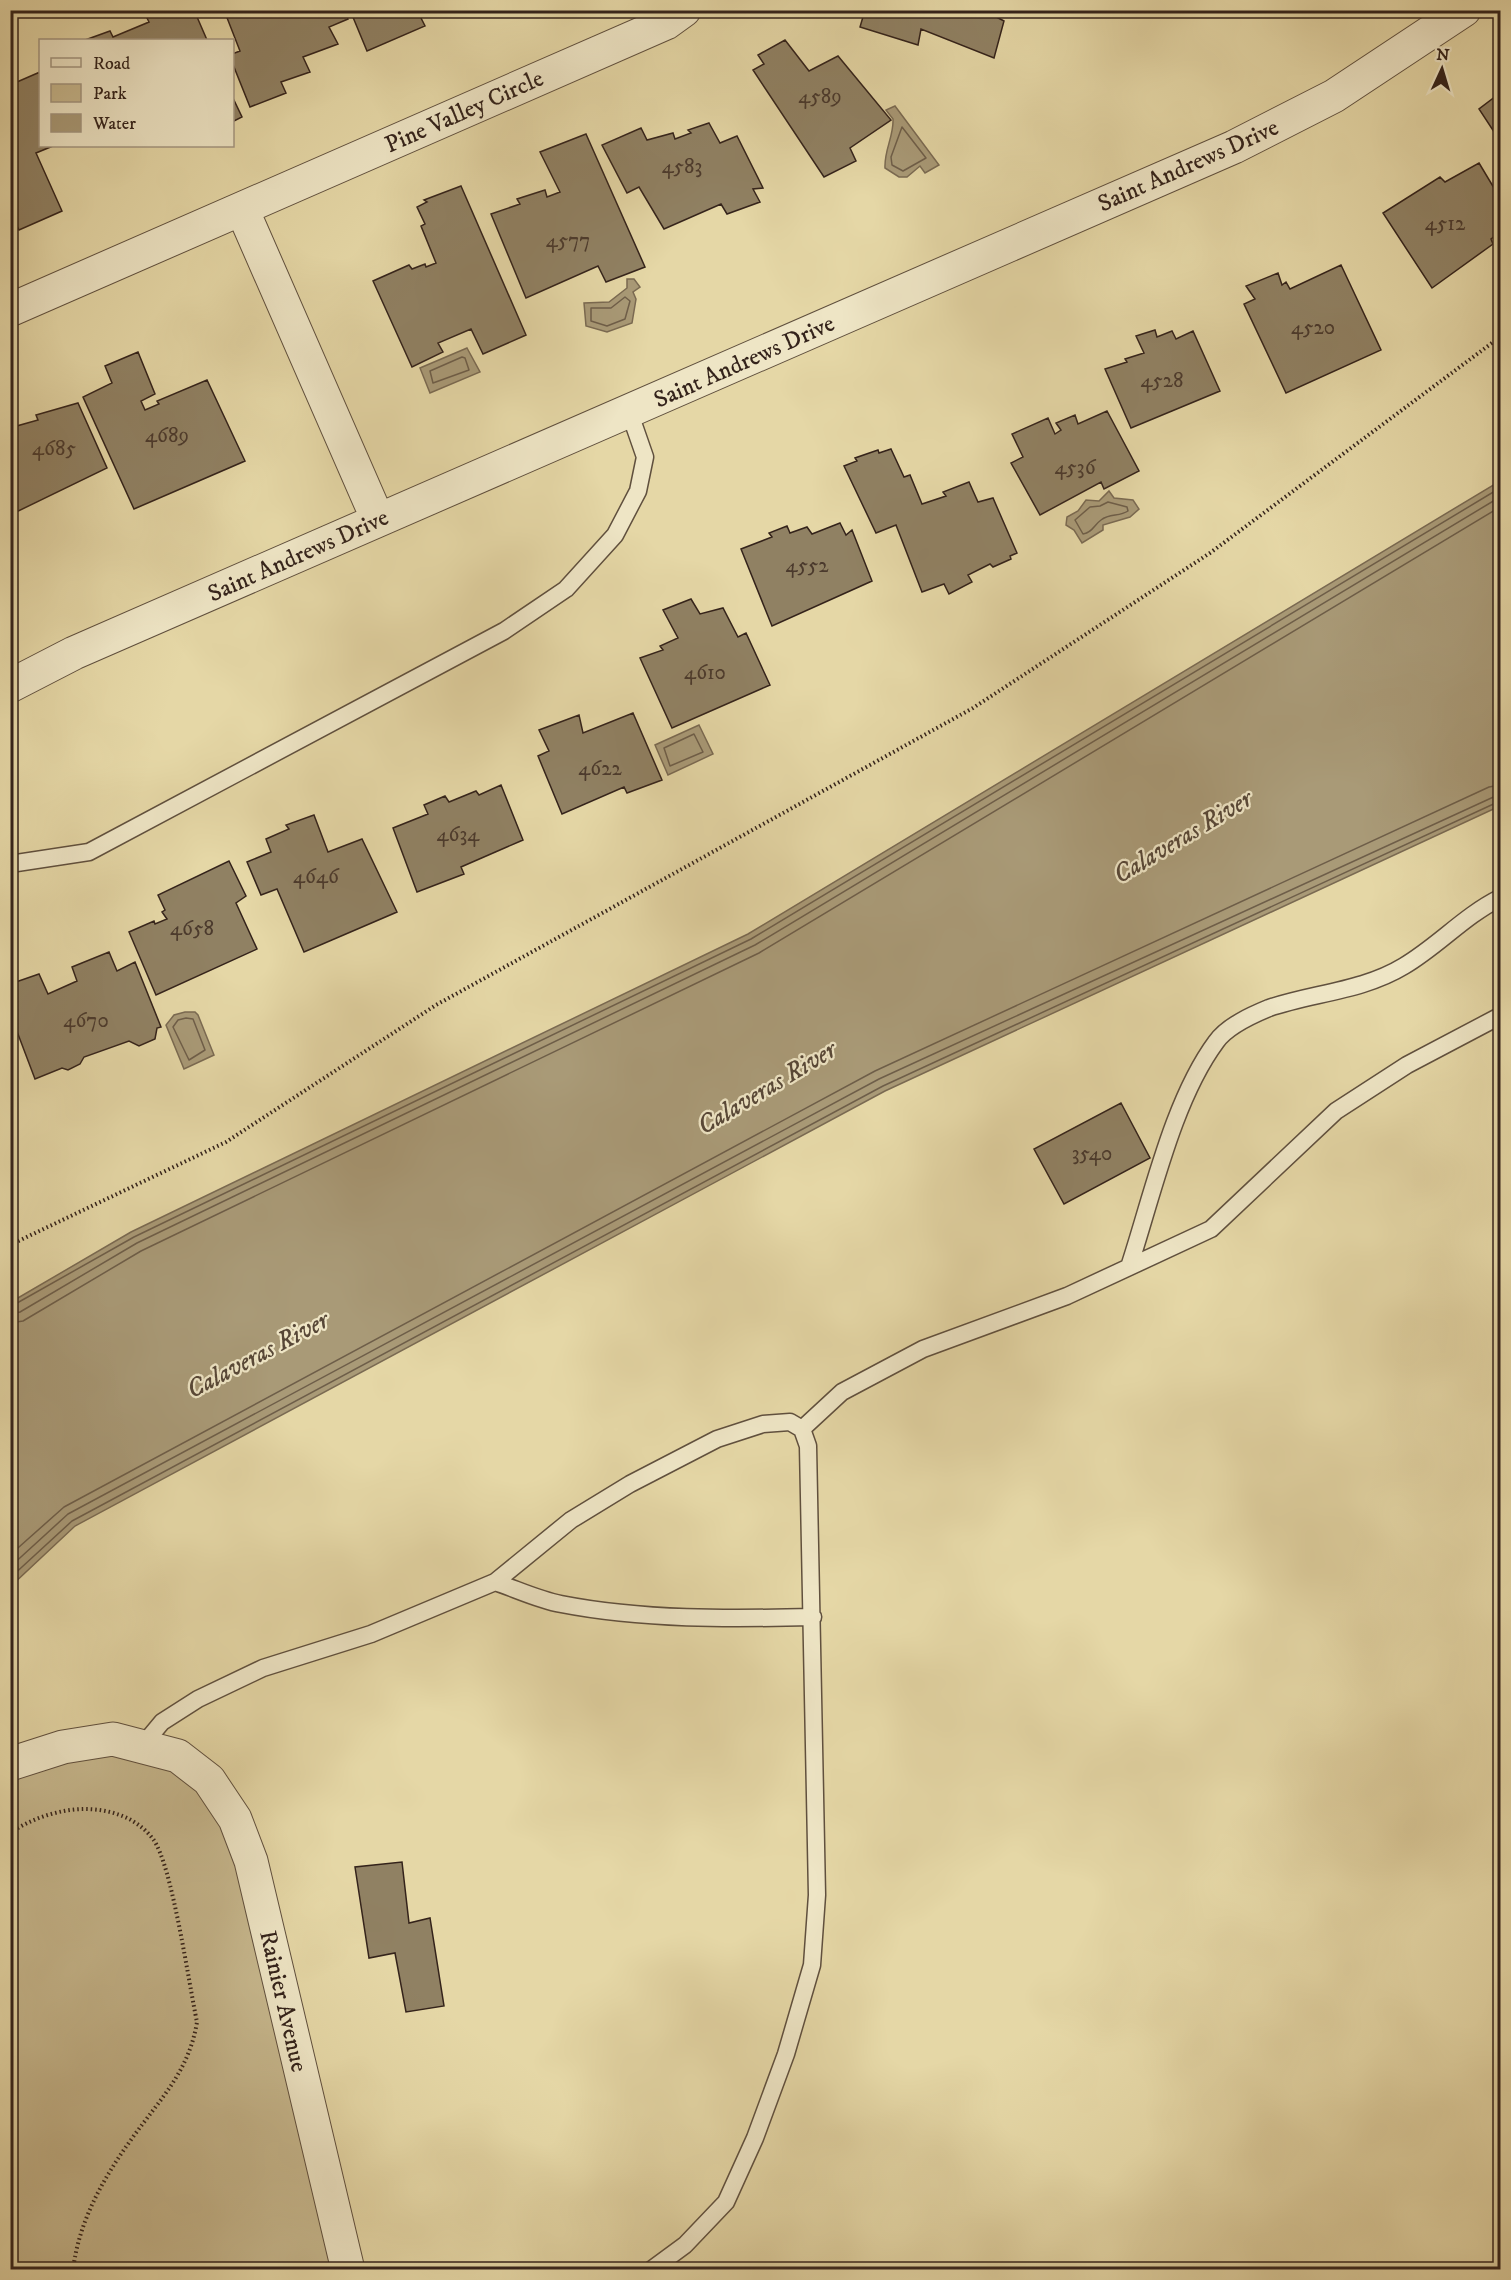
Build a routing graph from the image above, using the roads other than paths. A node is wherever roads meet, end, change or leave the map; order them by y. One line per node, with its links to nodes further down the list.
1 (684, 10): 3 (street, Pine Valley Circle)
2 (1464, 10): 5 (street, Saint Andrews Drive)
3 (242, 209): 4 (street, Pine Valley Circle); 6 (street)
4 (10, 310)
5 (629, 411): 6 (street, Saint Andrews Drive); 8 (lane)
6 (378, 520): 7 (street, Saint Andrews Drive)
7 (10, 686)
8 (10, 864)
9 (1500, 898): 11 (lane)
10 (1500, 1016): 11 (lane)
11 (1129, 1267): 12 (lane)
12 (802, 1429): 13 (lane); 14 (lane)
13 (495, 1582): 14 (lane); 15 (lane)
14 (813, 1617): 18 (lane)
15 (142, 1746): 16 (street); 17 (street, Rainier Avenue)
16 (10, 1764)
17 (348, 2270)
18 (651, 2270)

